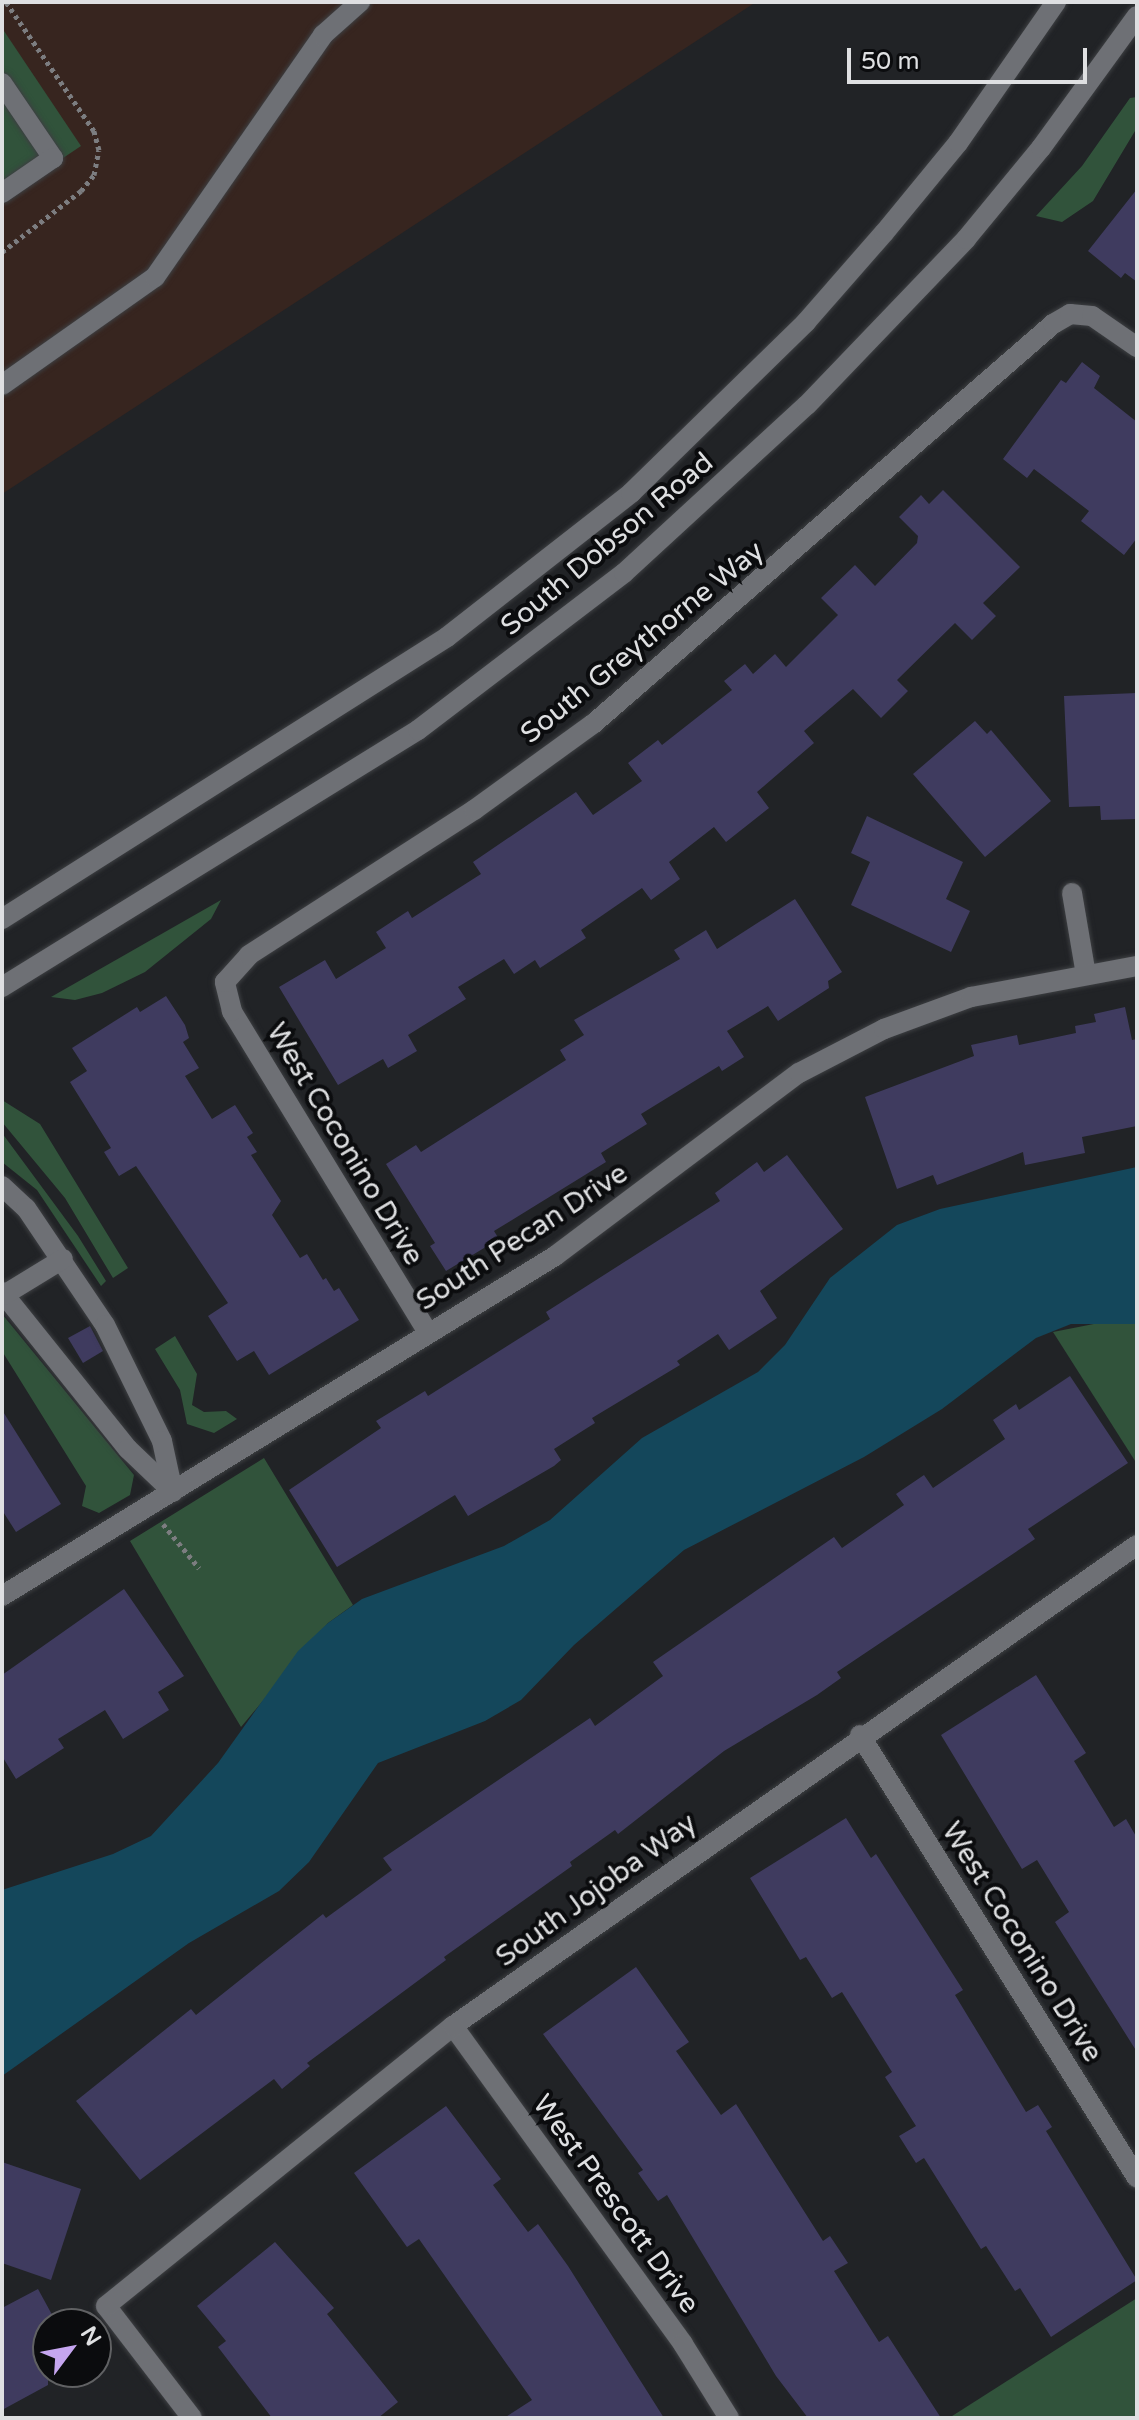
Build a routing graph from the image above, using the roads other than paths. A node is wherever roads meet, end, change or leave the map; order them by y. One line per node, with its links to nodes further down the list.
1 (360, 2): 7 (street)
2 (1056, 2): 9 (street, South Dobson Road)
3 (1137, 16): 13 (street, South Dobson Road)
4 (2, 83): 5 (street)
5 (2, 193)
6 (1137, 347): 12 (street, South Greythorne Way)
7 (2, 385)
8 (1072, 893): 11 (street)
9 (2, 919)
10 (1137, 966): 11 (street, South Pecan Drive)
11 (1086, 975): 17 (street, South Pecan Drive)
12 (225, 982): 17 (street, West Coconino Drive)
13 (2, 987)
14 (2, 1186): 15 (street)
15 (63, 1259): 16 (street); 18 (street)
16 (3, 1293): 18 (street)
17 (427, 1331): 18 (street, South Pecan Drive)
18 (173, 1492): 20 (street, South Pecan Drive)
19 (1137, 1545): 21 (street, South Jojoba Way)
20 (2, 1596)
21 (860, 1735): 22 (street, South Jojoba Way); 23 (street, West Coconino Drive)
22 (453, 2026): 24 (street, South Jojoba Way); 25 (street, West Prescott Drive)
23 (1137, 2178)
24 (192, 2418)
25 (729, 2418)

